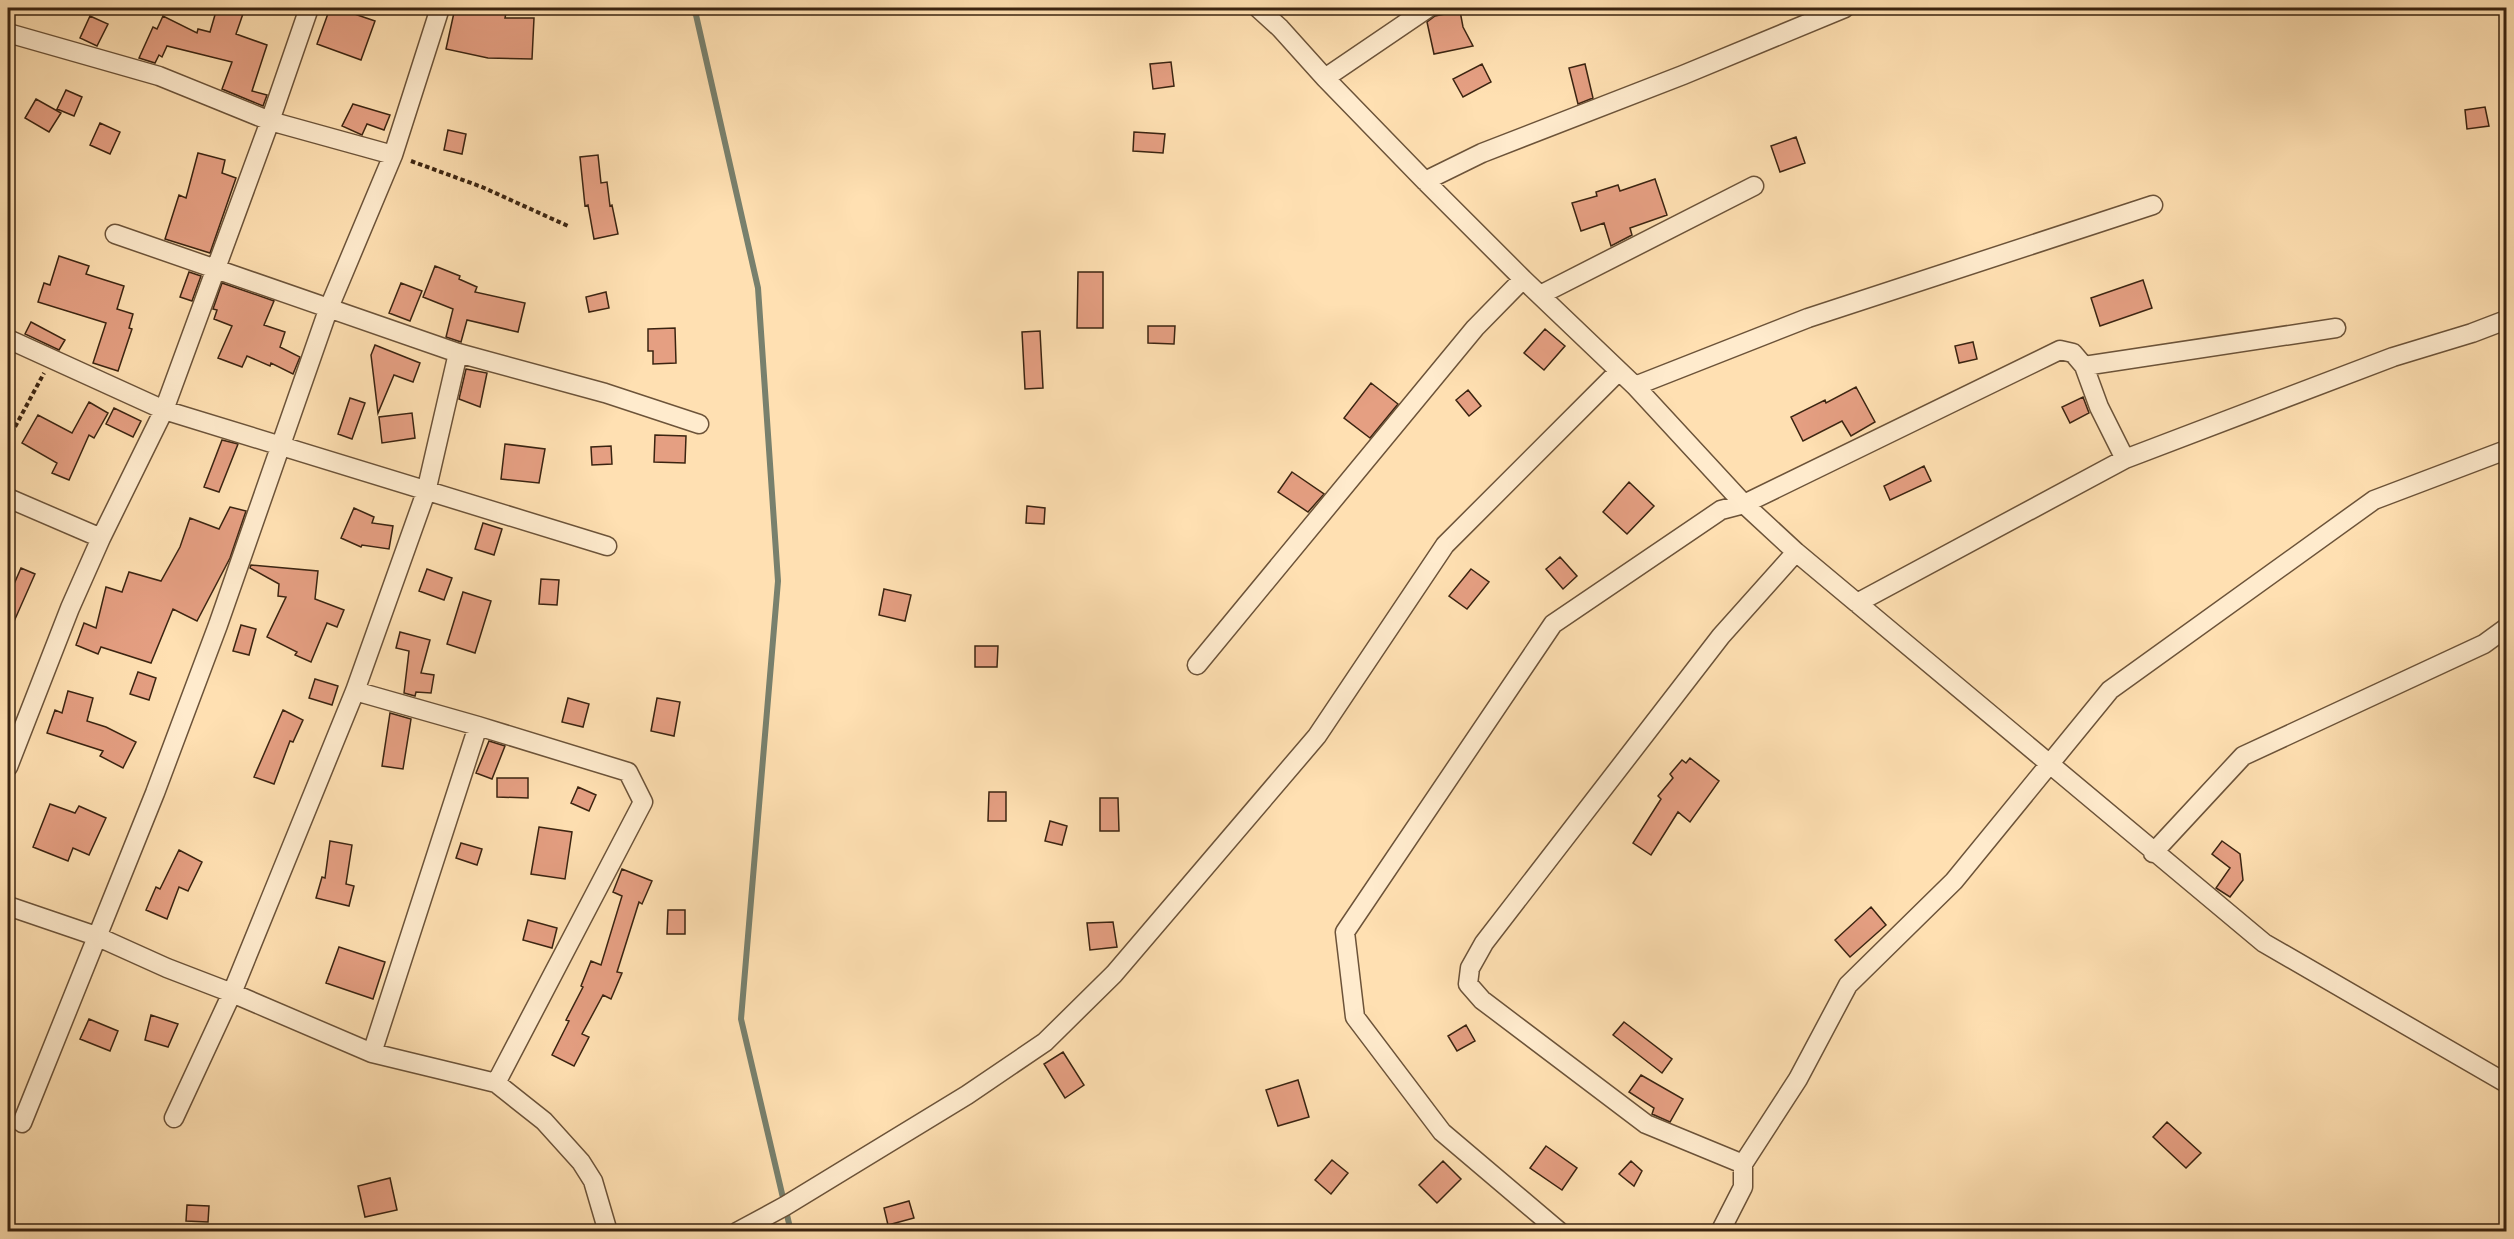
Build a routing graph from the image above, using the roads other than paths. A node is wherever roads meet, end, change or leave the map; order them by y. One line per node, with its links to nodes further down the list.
1 (309, 8): 8 (street)
2 (440, 8): 9 (street)
3 (1258, 8): 7 (street)
4 (1428, 8): 7 (street)
5 (1845, 8): 10 (street)
6 (8, 33): 8 (street)
7 (1324, 78): 10 (street)
8 (270, 121): 9 (street); 14 (street)
9 (393, 155): 17 (street)
10 (1425, 181): 15 (street)
11 (1754, 186): 16 (street)
12 (2153, 206): 24 (street)
13 (115, 234): 14 (street)
14 (216, 269): 17 (street); 25 (street)
15 (1523, 279): 16 (street); 38 (street)
16 (1540, 295): 23 (street)
17 (328, 310): 21 (street); 27 (street)
18 (2506, 320): 29 (street)
19 (2336, 328): 22 (street)
20 (8, 339): 25 (street)
21 (458, 353): 26 (street); 30 (street)
22 (2084, 366): 29 (street); 32 (street)
23 (1619, 371): 24 (street); 54 (street)
24 (1635, 386): 32 (street)
25 (164, 410): 27 (street); 33 (street)
26 (699, 424)
27 (282, 447): 30 (street); 45 (street)
28 (2506, 450): 41 (street)
29 (2125, 459): 36 (street)
30 (426, 492): 34 (street); 39 (street)
31 (8, 498): 33 (street)
32 (1743, 504): 35 (street); 55 (street)
33 (101, 538): 42 (street)
34 (608, 546)
35 (1796, 552): 36 (street); 52 (street)
36 (1857, 603): 41 (street)
37 (2506, 628): 43 (street)
38 (1197, 665)
39 (355, 691): 40 (street); 46 (street)
40 (478, 726): 47 (street); 48 (street)
41 (2049, 766): 43 (street); 52 (street)
42 (8, 767)
43 (2153, 853): 49 (street)
44 (8, 906): 45 (street)
45 (96, 936): 46 (street); 51 (street)
46 (232, 993): 47 (street); 50 (street)
47 (372, 1053): 48 (street)
48 (496, 1083): 53 (street)
49 (2506, 1083)
50 (174, 1118)
51 (22, 1123)
52 (1743, 1164): 56 (street)
53 (608, 1232)
54 (737, 1232)
55 (1560, 1232)
56 (1720, 1232)

